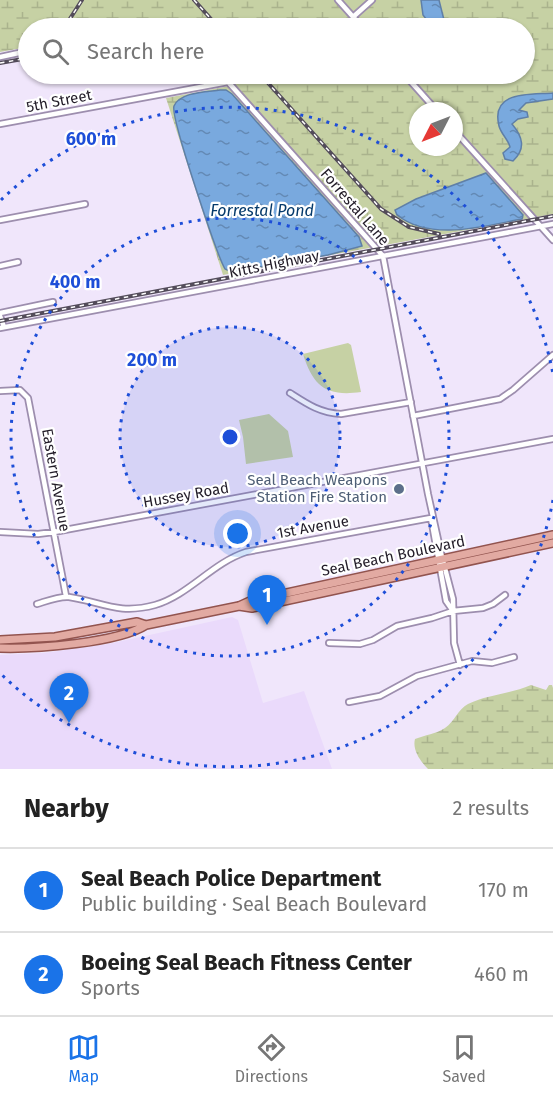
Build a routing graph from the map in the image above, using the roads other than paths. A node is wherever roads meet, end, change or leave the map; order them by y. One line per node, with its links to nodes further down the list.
1 (338, 0): 3 (street)
2 (372, 0): 3 (street)
3 (353, 17)
4 (18, 53): 5 (street)
5 (0, 57)
6 (217, 84): 10 (street, 5th Street)
7 (230, 84): 17 (street, Forrestal Lane)
8 (413, 84): 9 (street)
9 (429, 102)
10 (0, 124)
11 (463, 140): 15 (street)
12 (85, 204): 13 (street)
13 (0, 220)
14 (553, 224): 15 (street, Kitts Highway)
15 (541, 226): 16 (street); 17 (street, Kitts Highway)
16 (553, 240)
17 (382, 256): 22 (street, Kitts Highway); 26 (street, Forrestal Lane)
18 (18, 262): 19 (street)
19 (0, 266)
20 (53, 302): 21 (street)
21 (0, 314): 22 (street)
22 (2, 328)
23 (553, 355): 27 (street)
24 (0, 391): 33 (street, Eastern Avenue)
25 (290, 393): 26 (street)
26 (411, 402): 27 (street, Forrestal Lane)
27 (414, 416): 29 (street, Forrestal Lane)
28 (553, 439): 29 (street, Hussey Road)
29 (423, 464): 30 (street, Forrestal Lane); 33 (street, Hussey Road)
30 (429, 496): 31 (street, Forrestal Lane); 36 (street, Forrestal Lane)
31 (431, 518): 36 (street, Forrestal Lane); 38 (street, 1st Avenue)
32 (0, 532): 33 (street, Hussey Road)
33 (54, 532): 38 (street, Eastern Avenue)
34 (553, 535): 36 (main road, Seal Beach Boulevard)
35 (553, 543): 36 (main road, Seal Beach Boulevard)
36 (442, 563): 40 (street); 42 (main road, Seal Beach Boulevard)
37 (505, 595): 40 (street)
38 (66, 597): 39 (street, 1st Avenue)
39 (37, 604)
40 (453, 611): 41 (street); 44 (street)
41 (329, 643)
42 (4, 644)
43 (514, 657): 44 (street)
44 (460, 665): 45 (street)
45 (349, 702)

